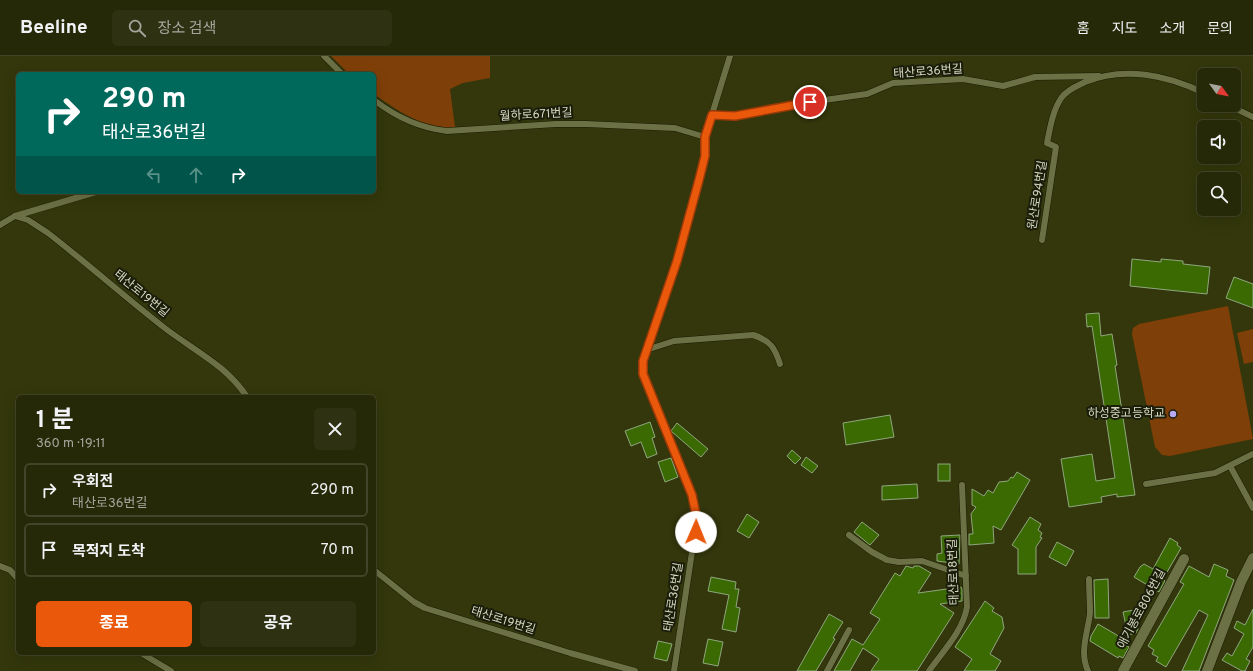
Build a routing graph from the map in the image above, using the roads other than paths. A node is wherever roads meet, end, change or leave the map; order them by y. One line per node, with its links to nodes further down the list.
1 (324, 56): 3 (lane)
2 (730, 56): 8 (lane, 태산로36번길)
3 (340, 72)
4 (1099, 76): 5 (lane, 원산로94번길); 8 (lane, 태산로36번길); 14 (lane, 원산로94번길)
5 (1197, 90)
6 (376, 102): 10 (lane, 월하로671번길)
7 (1241, 111): 9 (lane)
8 (712, 115): 10 (lane, 태산로36번길)
9 (1253, 117)
10 (705, 137): 15 (lane, 태산로36번길)
11 (89, 194): 12 (lane)
12 (15, 216): 13 (lane); 17 (lane, 태산로19번길)
13 (0, 225)
14 (1042, 240)
15 (646, 350): 16 (lane); 36 (lane, 태산로36번길)
16 (780, 364)
17 (246, 395)
18 (1253, 454): 19 (lane)
19 (1230, 466): 20 (lane); 22 (lane)
20 (1146, 484)
21 (962, 485): 28 (lane, 태산로18번길)
22 (1253, 508)
23 (849, 535): 28 (lane)
24 (1253, 558): 41 (street)
25 (1184, 559): 40 (street, 애기봉로806번길)
26 (0, 566): 29 (lane)
27 (376, 572): 33 (lane, 태산로19번길)
28 (966, 576): 38 (lane, 태산로18번길)
29 (16, 577)
30 (1089, 578): 39 (lane)
31 (849, 630): 37 (lane)
32 (144, 655): 34 (lane)
33 (622, 669): 35 (lane, 태산로19번길)
34 (170, 671)
35 (635, 671)
36 (674, 671)
37 (827, 671)
38 (929, 671)
39 (1088, 671)
40 (1123, 671)
41 (1207, 671)

